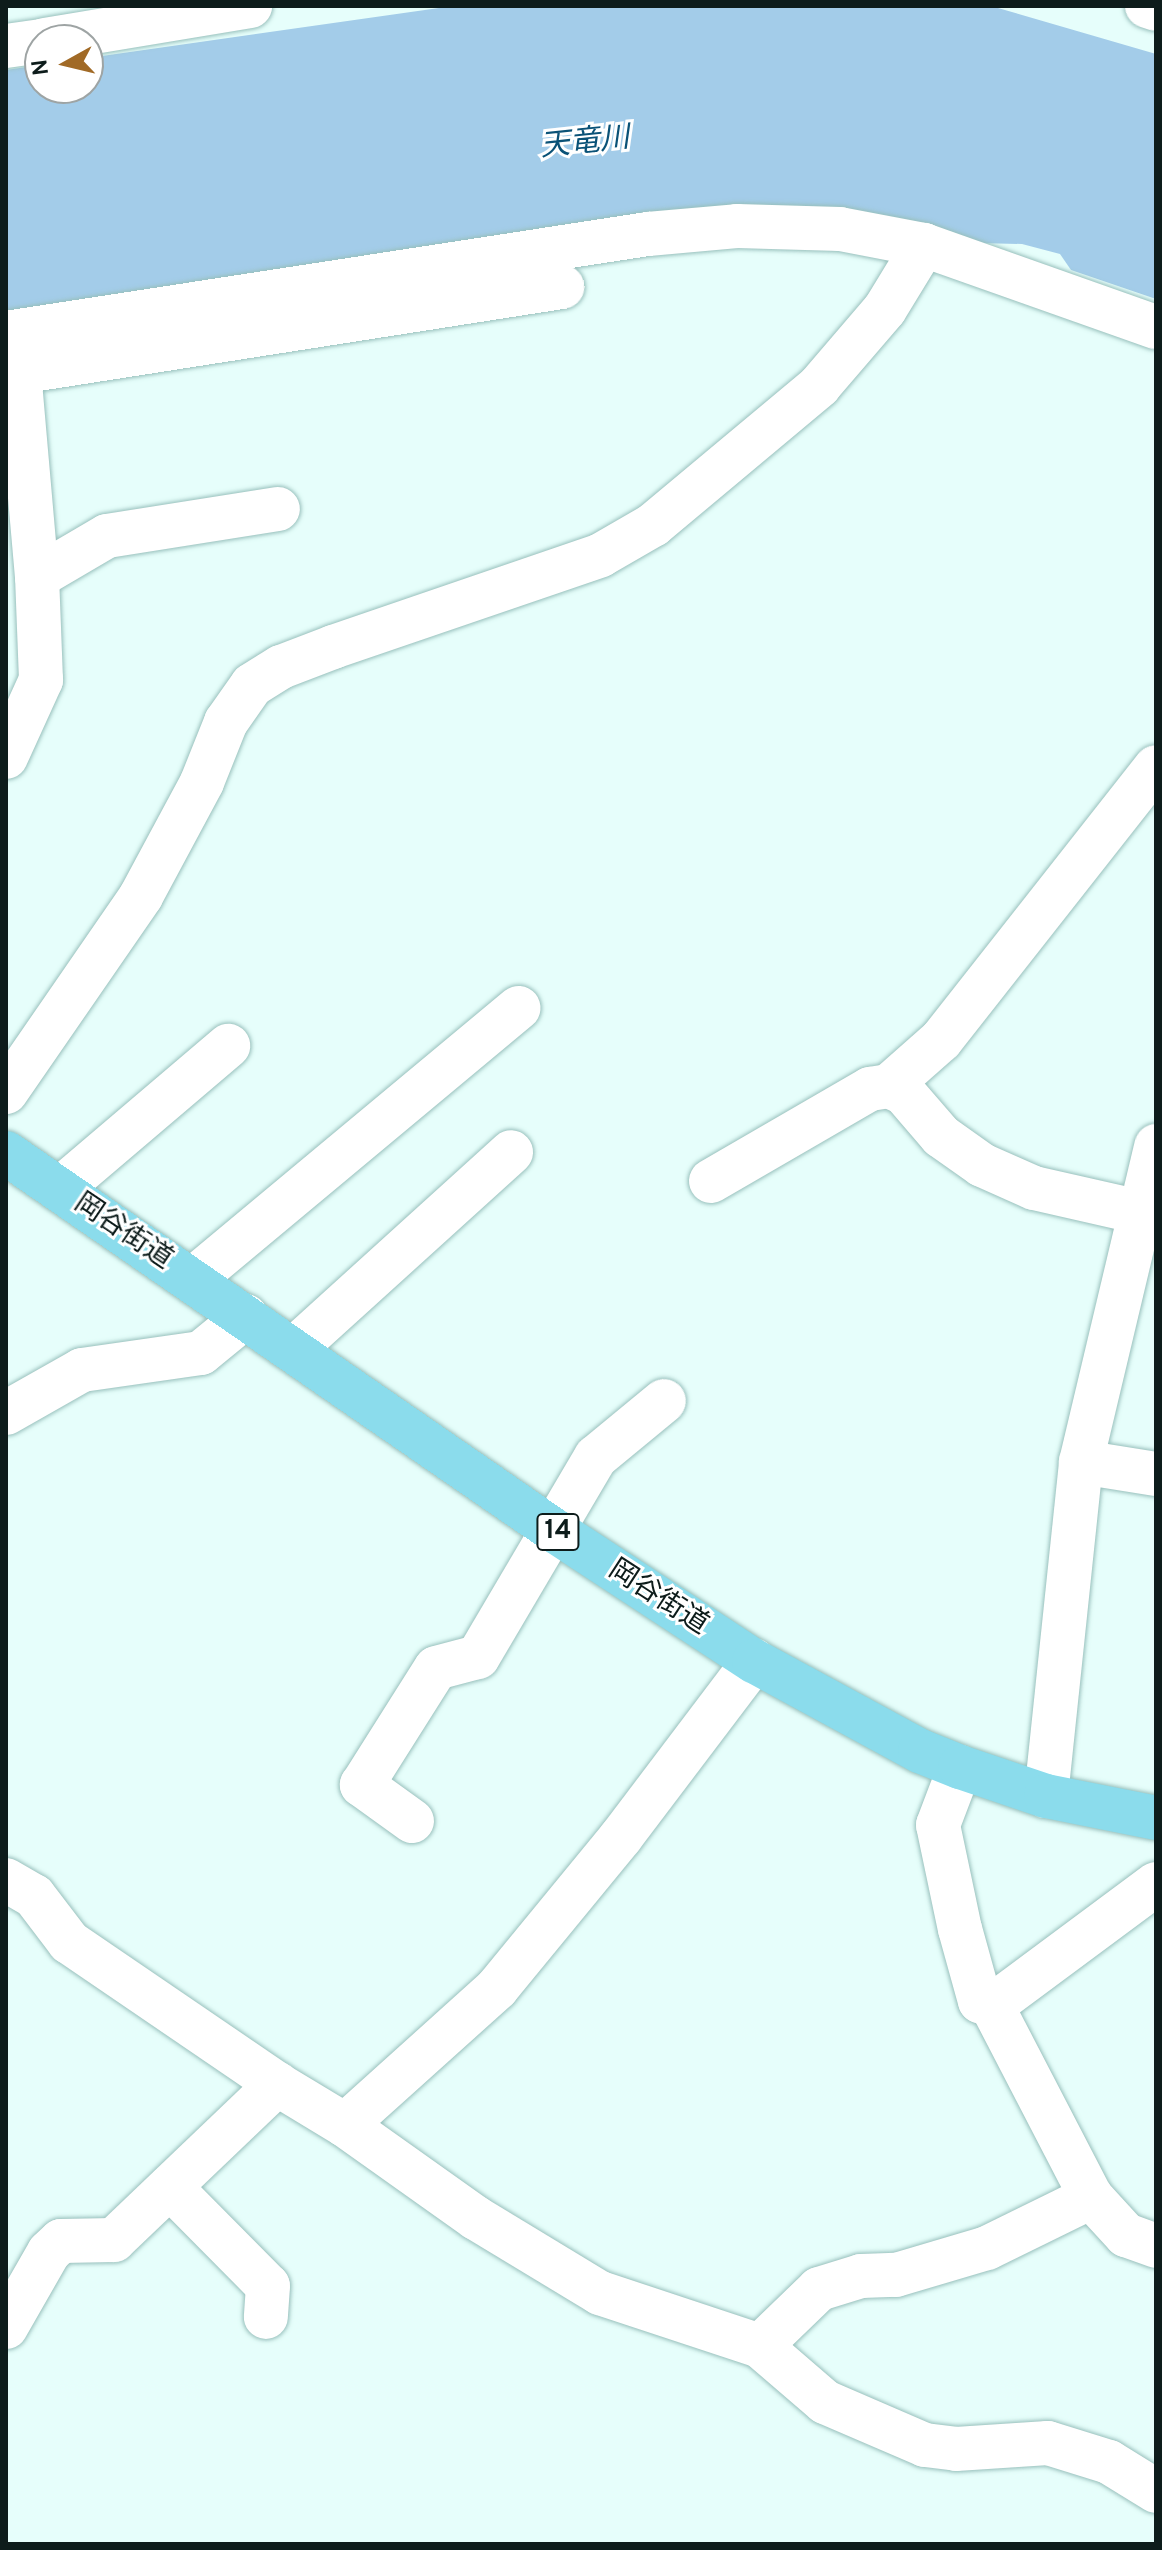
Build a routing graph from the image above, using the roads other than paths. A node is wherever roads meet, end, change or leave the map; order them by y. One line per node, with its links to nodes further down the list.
1 (250, 6): 4 (street)
2 (1147, 6): 3 (street)
3 (1156, 9)
4 (104, 30)
5 (924, 245): 7 (street); 8 (street); 16 (street)
6 (562, 287): 10 (street)
7 (1156, 327)
8 (6, 333)
9 (278, 509): 10 (street)
10 (37, 577): 11 (street)
11 (6, 757)
12 (1156, 767): 15 (street)
13 (519, 1008): 23 (street)
14 (228, 1046): 21 (street)
15 (889, 1086): 20 (street); 22 (street)
16 (6, 1092)
17 (1156, 1146): 22 (street)
18 (511, 1152): 25 (street)
19 (6, 1153): 21 (main road, 岡谷街道 / 14)
20 (711, 1181)
21 (60, 1189): 23 (main road, 岡谷街道 / 14)
22 (1140, 1212): 28 (street)
23 (192, 1280): 24 (main road, 岡谷街道 / 14)
24 (246, 1316): 25 (main road, 岡谷街道 / 14); 27 (street)
25 (294, 1349): 30 (main road, 岡谷街道 / 14)
26 (664, 1401): 30 (street)
27 (6, 1413)
28 (1081, 1462): 29 (street); 33 (street)
29 (1156, 1474)
30 (555, 1531): 31 (main road, 岡谷街道 / 14); 35 (street)
31 (754, 1661): 32 (main road, 岡谷街道 / 14); 40 (street)
32 (960, 1767): 33 (main road, 岡谷街道 / 14); 38 (street)
33 (1046, 1796): 34 (main road, 岡谷街道 / 14)
34 (1156, 1818)
35 (412, 1821)
36 (6, 1880): 39 (street)
37 (1156, 1884): 38 (street)
38 (992, 2006): 42 (street)
39 (277, 2084): 40 (street); 41 (street)
40 (345, 2125): 46 (street)
41 (170, 2187): 44 (street); 45 (street)
42 (1091, 2197): 43 (street); 46 (street)
43 (1156, 2246)
44 (266, 2317)
45 (6, 2327)
46 (760, 2346): 47 (street)
47 (1156, 2491)

